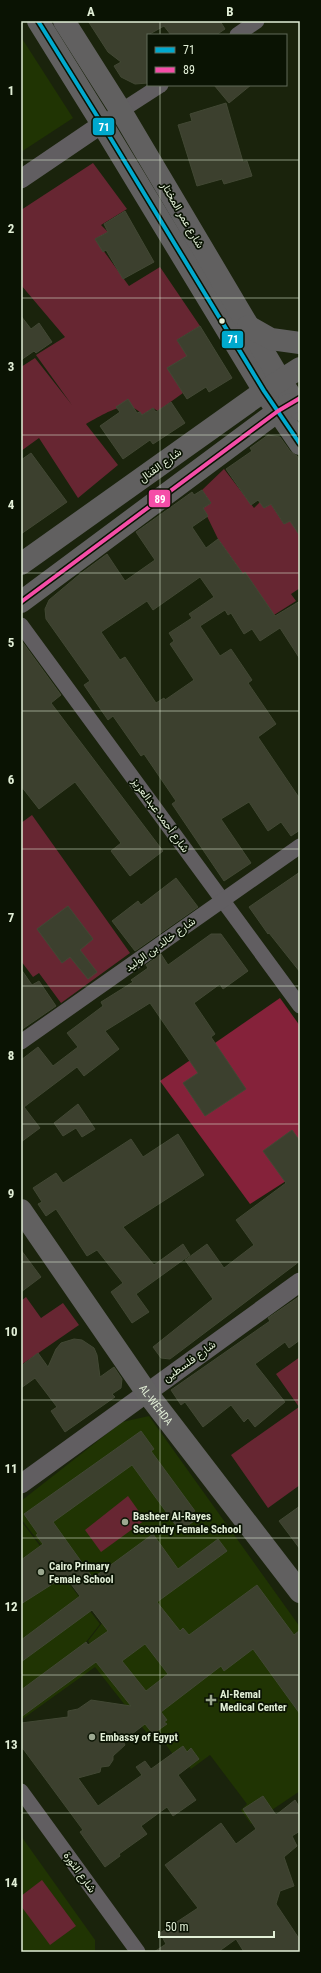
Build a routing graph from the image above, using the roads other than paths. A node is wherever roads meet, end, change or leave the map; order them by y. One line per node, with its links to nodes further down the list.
1 (38, 21): 7 (main road, شارع عمر المختار)
2 (64, 21): 6 (main road, شارع عمر المختار)
3 (251, 23): 4 (street)
4 (238, 34)
5 (159, 86): 6 (street)
6 (121, 111): 7 (street); 9 (main road, شارع عمر المختار)
7 (102, 124): 8 (street); 12 (main road, شارع عمر المختار)
8 (21, 179)
9 (248, 326): 10 (main road); 12 (main road, شارع عمر المختار)
10 (300, 342)
11 (300, 368): 12 (main road, شارع القنال)
12 (272, 386): 13 (main road, شارع عمر المختار); 15 (main road, شارع القنال)
13 (293, 405): 14 (main road, شارع عمر المختار); 16 (main road)
14 (300, 444)
15 (21, 564)
16 (21, 602)
17 (21, 625): 19 (street, شارع أحمد عبدالعزيز)
18 (300, 846): 19 (street, شارع خالد بن الوليد)
19 (223, 900): 20 (street, شارع أحمد عبدالعزيز); 21 (street, شارع خالد بن الوليد)
20 (300, 1006)
21 (21, 1042)
22 (21, 1210): 24 (main road, AL-WEHDA)
23 (300, 1282): 24 (street, شارع فلسطين)
24 (147, 1393): 25 (street, شارع فلسطين); 26 (main road, AL-WEHDA)
25 (21, 1484)
26 (300, 1592)
27 (21, 1791): 28 (street, شارع الثورة)
28 (136, 1951)

